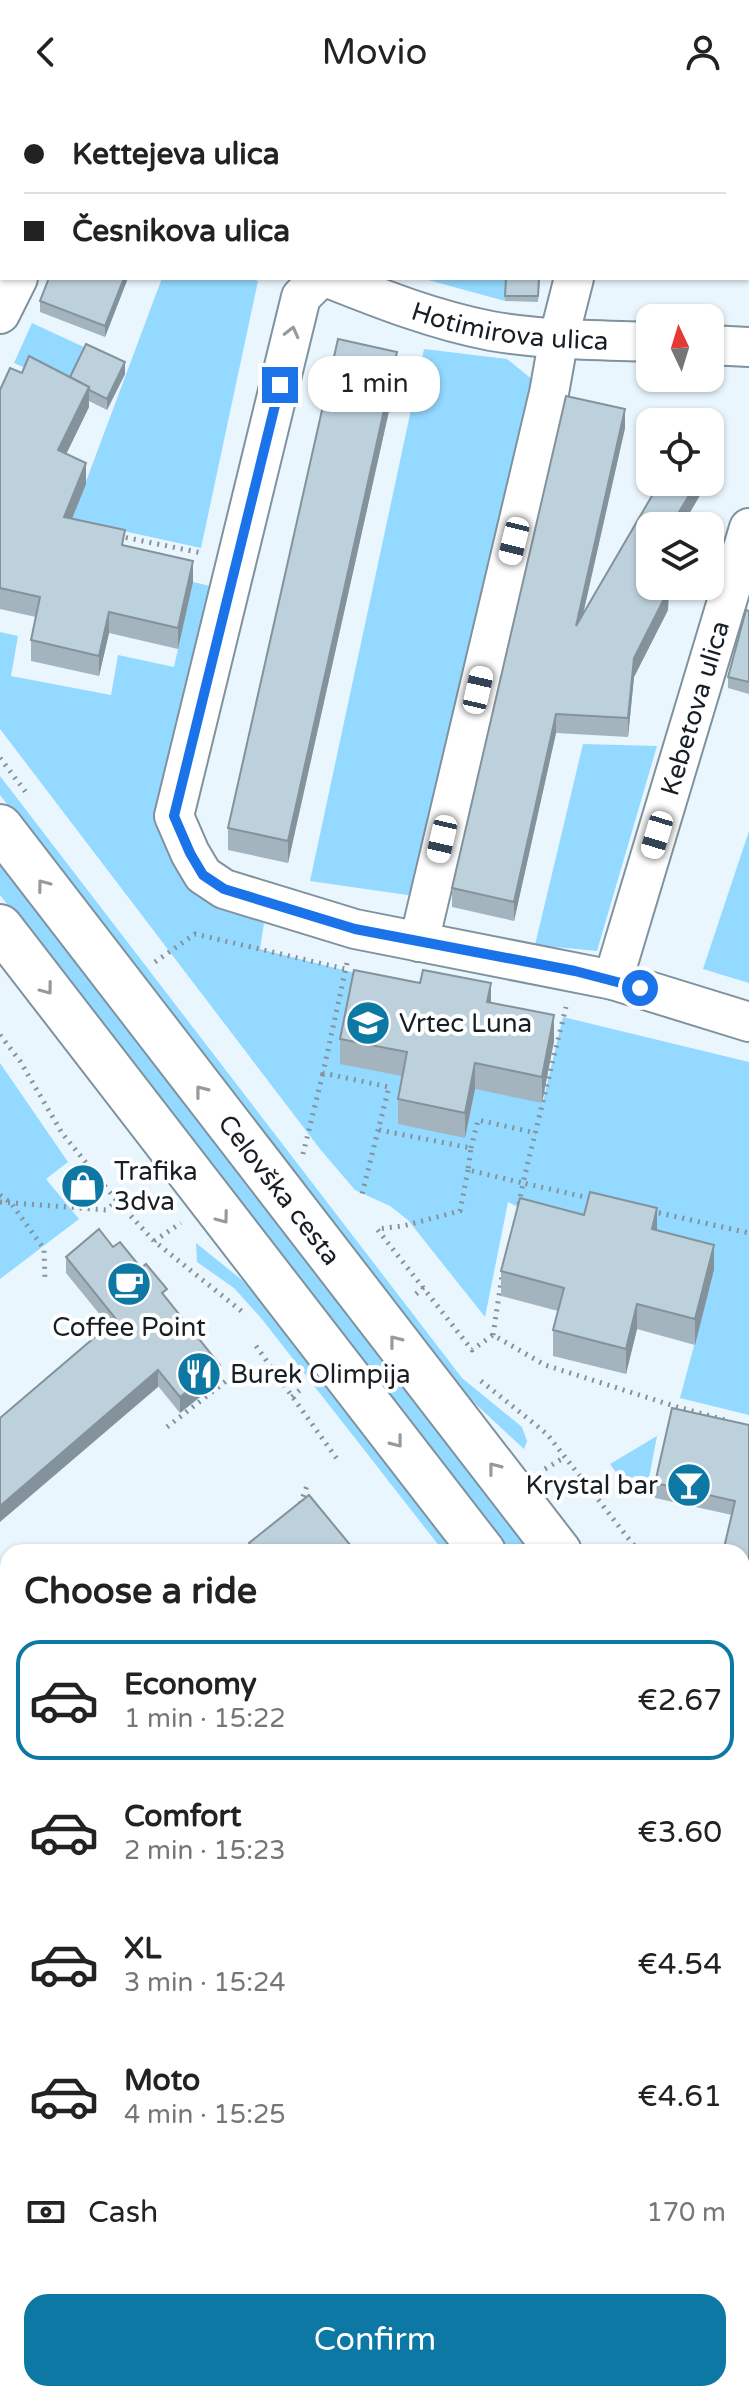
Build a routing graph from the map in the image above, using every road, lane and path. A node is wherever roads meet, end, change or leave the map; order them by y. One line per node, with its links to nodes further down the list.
1 (17, 280): 5 (street)
2 (318, 280): 12 (street, one-way to 2)
3 (333, 280): 6 (street, Hotimirova ulica)
4 (573, 280): 6 (street)
5 (0, 314)
6 (559, 337): 7 (street, Hotimirova ulica); 16 (street)
7 (636, 341)
8 (724, 346): 9 (street)
9 (749, 347)
10 (749, 528): 20 (street, Kebetova ulica)
11 (103, 532): 12 (path)
12 (236, 561): 15 (street)
13 (0, 827): 60 (main road, Celovška cesta, one-way to 13)
14 (0, 927): 59 (main road, one-way to 59)
15 (355, 929): 16 (street); 18 (path)
16 (419, 942): 19 (street)
17 (155, 962): 18 (path)
18 (346, 969): 23 (path)
19 (575, 971): 20 (street); 25 (path)
20 (613, 980): 21 (street)
21 (749, 1022)
22 (0, 1035): 33 (path)
23 (323, 1073): 24 (path); 27 (path)
24 (379, 1130): 26 (path); 31 (path)
25 (536, 1133): 26 (path); 29 (path)
26 (471, 1148): 28 (path)
27 (303, 1154)
28 (468, 1170): 29 (path); 43 (path)
29 (523, 1183): 32 (path); 36 (path)
30 (0, 1195): 35 (path)
31 (361, 1198)
32 (598, 1200)
33 (117, 1201): 35 (path); 40 (path)
34 (0, 1202): 35 (path)
35 (11, 1203): 42 (path)
36 (518, 1206)
37 (643, 1210): 39 (path)
38 (181, 1223): 40 (path)
39 (749, 1233)
40 (154, 1241): 45 (path)
41 (505, 1261): 46 (path)
42 (45, 1281)
43 (424, 1287): 44 (path); 46 (path)
44 (416, 1294)
45 (237, 1309)
46 (493, 1335): 52 (path)
47 (256, 1346): 50 (path)
48 (230, 1378): 53 (path)
49 (300, 1390): 50 (path)
50 (292, 1397): 55 (path)
51 (514, 1405): 54 (path)
52 (734, 1422)
53 (167, 1427)
54 (565, 1457): 56 (path); 61 (path)
55 (337, 1459)
56 (541, 1472)
57 (308, 1483): 58 (path)
58 (294, 1512)
59 (477, 1544)
60 (553, 1544)
61 (633, 1544)

